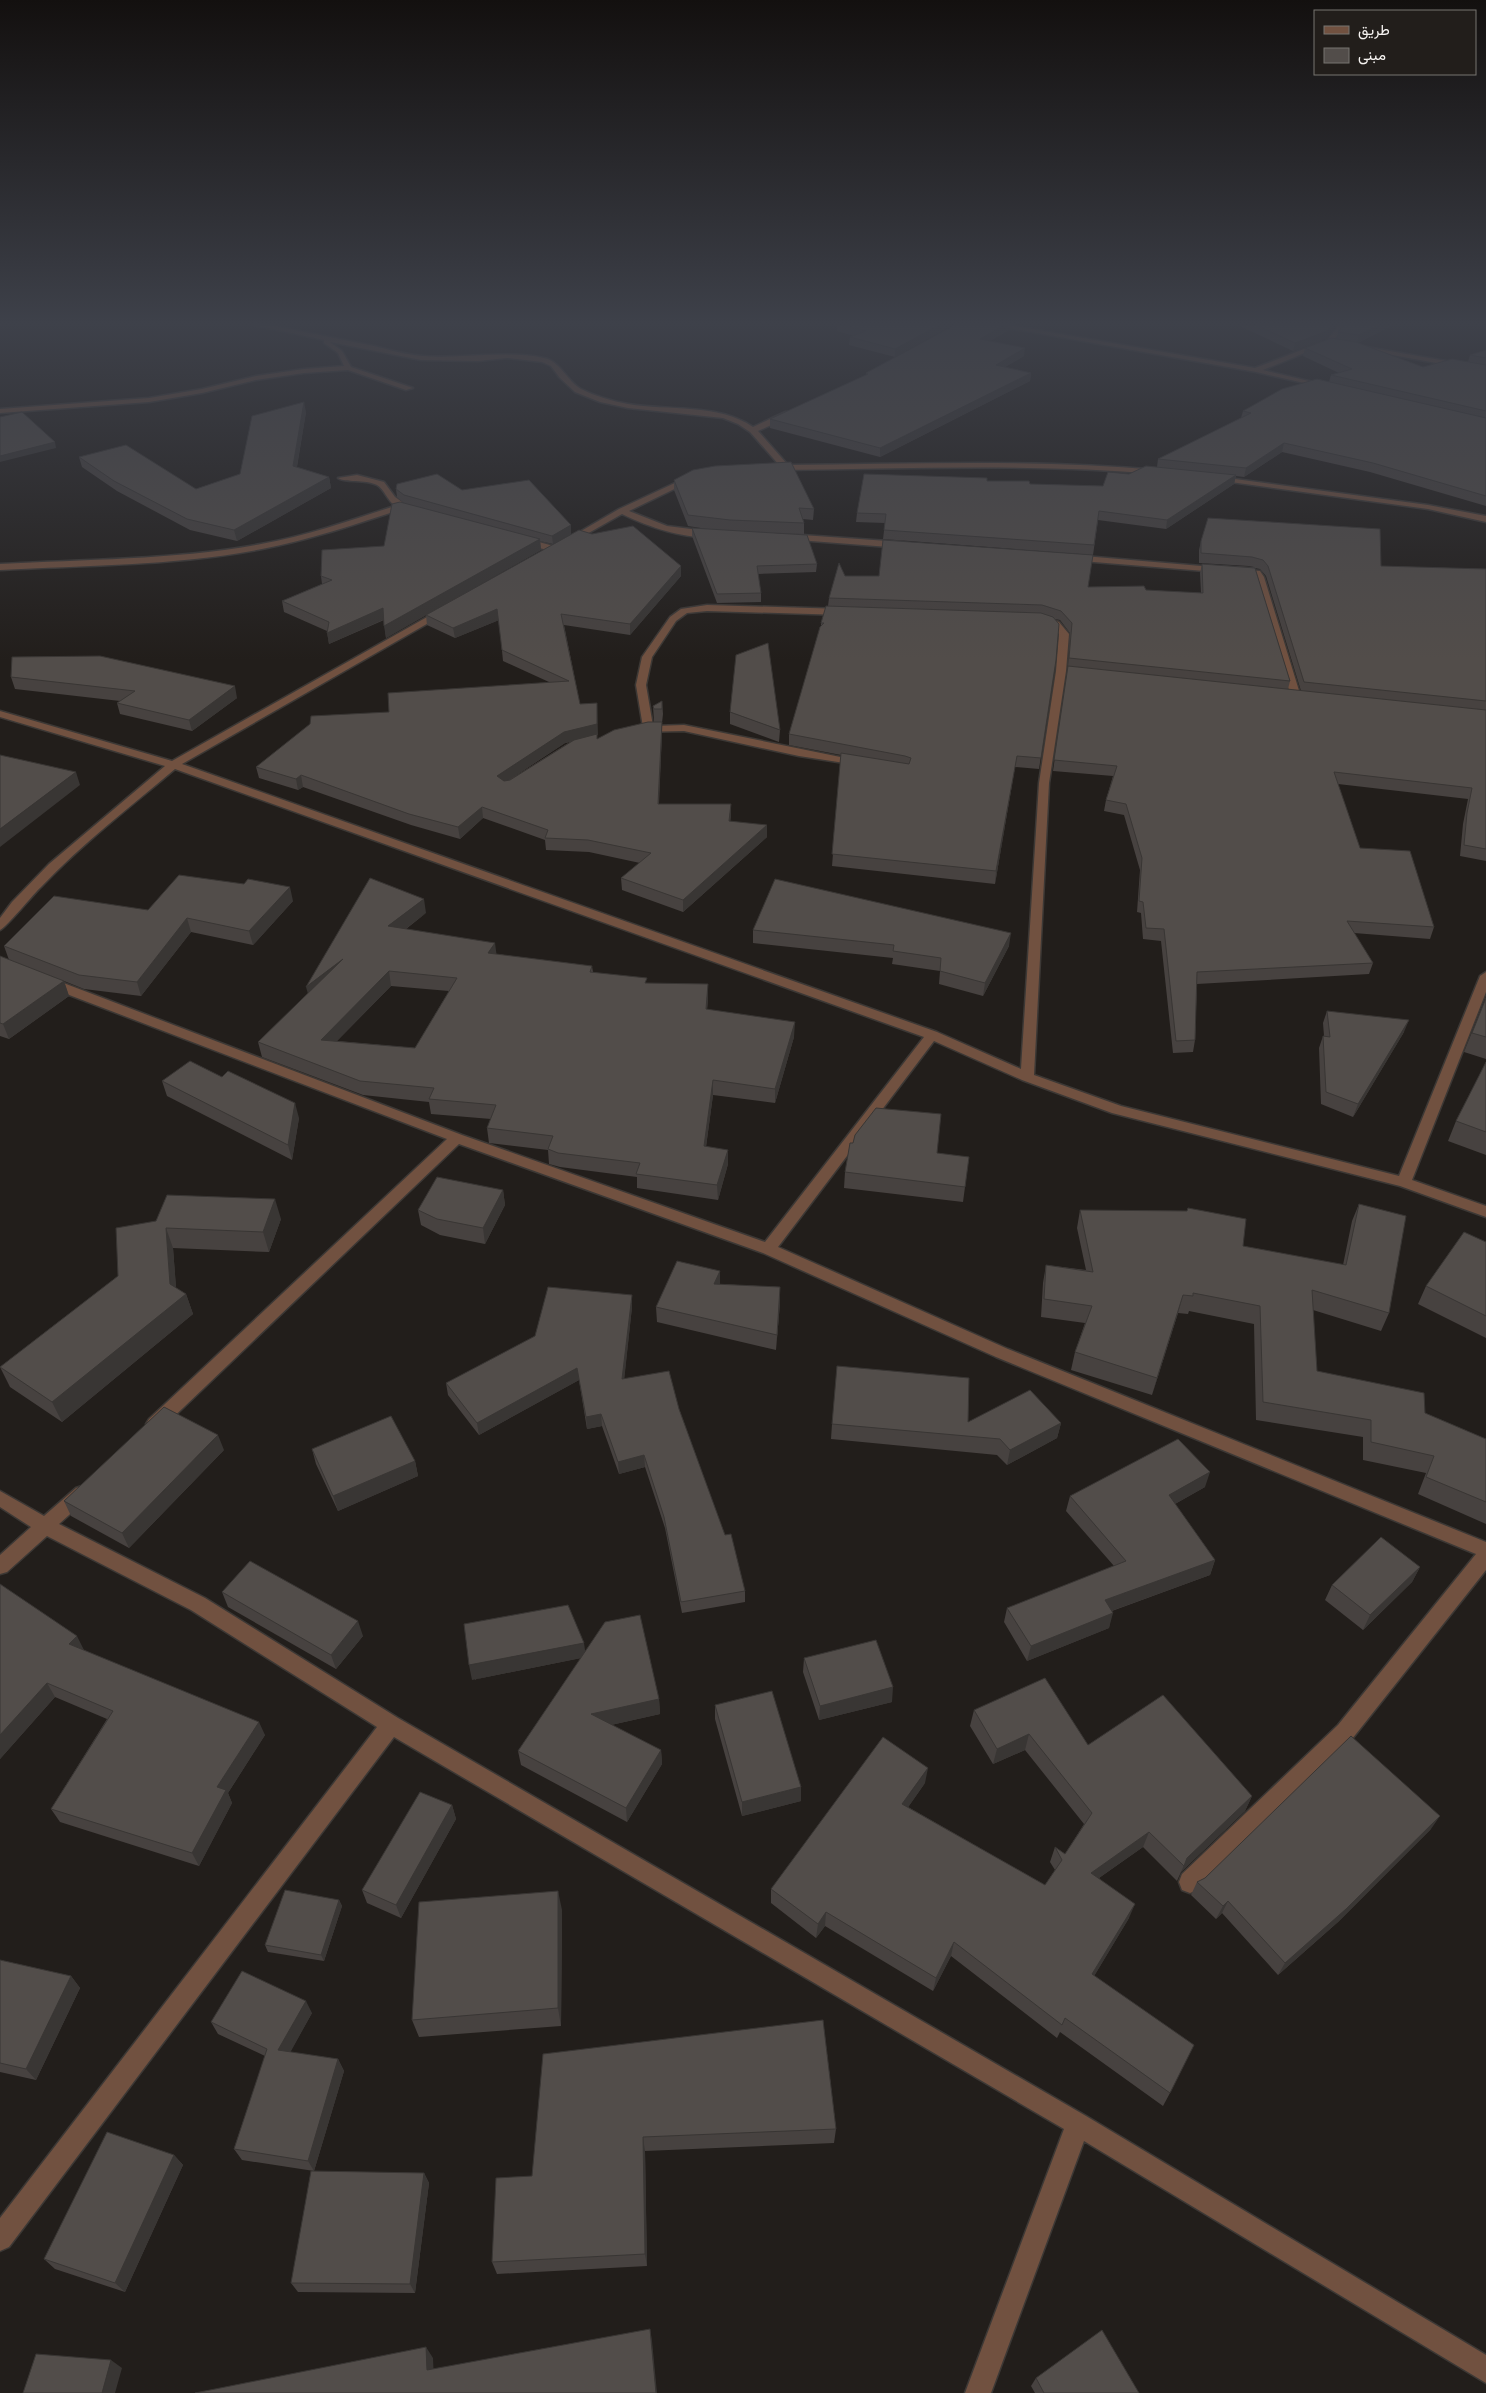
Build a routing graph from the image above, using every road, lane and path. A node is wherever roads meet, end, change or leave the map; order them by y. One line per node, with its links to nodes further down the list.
1 (759, 437): 2 (street)
2 (785, 467): 3 (street); 4 (street)
3 (766, 468)
4 (1170, 473)
5 (698, 476): 9 (street)
6 (1208, 477): 11 (street)
7 (342, 478): 8 (street)
8 (401, 507): 10 (street); 19 (street)
9 (622, 511): 12 (street); 16 (street)
10 (420, 512)
11 (1486, 519)
12 (724, 534)
13 (780, 536): 15 (street)
14 (516, 538): 16 (street)
15 (917, 546)
16 (554, 549): 18 (street)
17 (1063, 557): 23 (street)
18 (537, 558)
19 (0, 567)
20 (454, 604): 27 (street)
21 (854, 613): 25 (street)
22 (1031, 619): 33 (street)
23 (1296, 697)
24 (0, 714): 27 (street)
25 (648, 728): 26 (street); 28 (street)
26 (631, 732)
27 (174, 765): 29 (street); 32 (street)
28 (875, 767)
29 (0, 926)
30 (1486, 976): 35 (street)
31 (37, 977): 34 (street)
32 (932, 1035): 33 (street); 37 (street)
33 (1027, 1077): 35 (street)
34 (457, 1138): 37 (street); 38 (street)
35 (1404, 1182): 36 (street)
36 (1486, 1212)
37 (768, 1248): 42 (street)
38 (142, 1436)
39 (92, 1483): 41 (street)
40 (0, 1498): 41 (street)
41 (44, 1526): 44 (street); 45 (street)
42 (1486, 1550)
43 (1486, 1556): 46 (street)
44 (0, 1566)
45 (391, 1725): 47 (street); 48 (street)
46 (1190, 1882)
47 (1078, 2124): 49 (street); 50 (street)
48 (0, 2238)
49 (1486, 2370)
50 (978, 2393)

